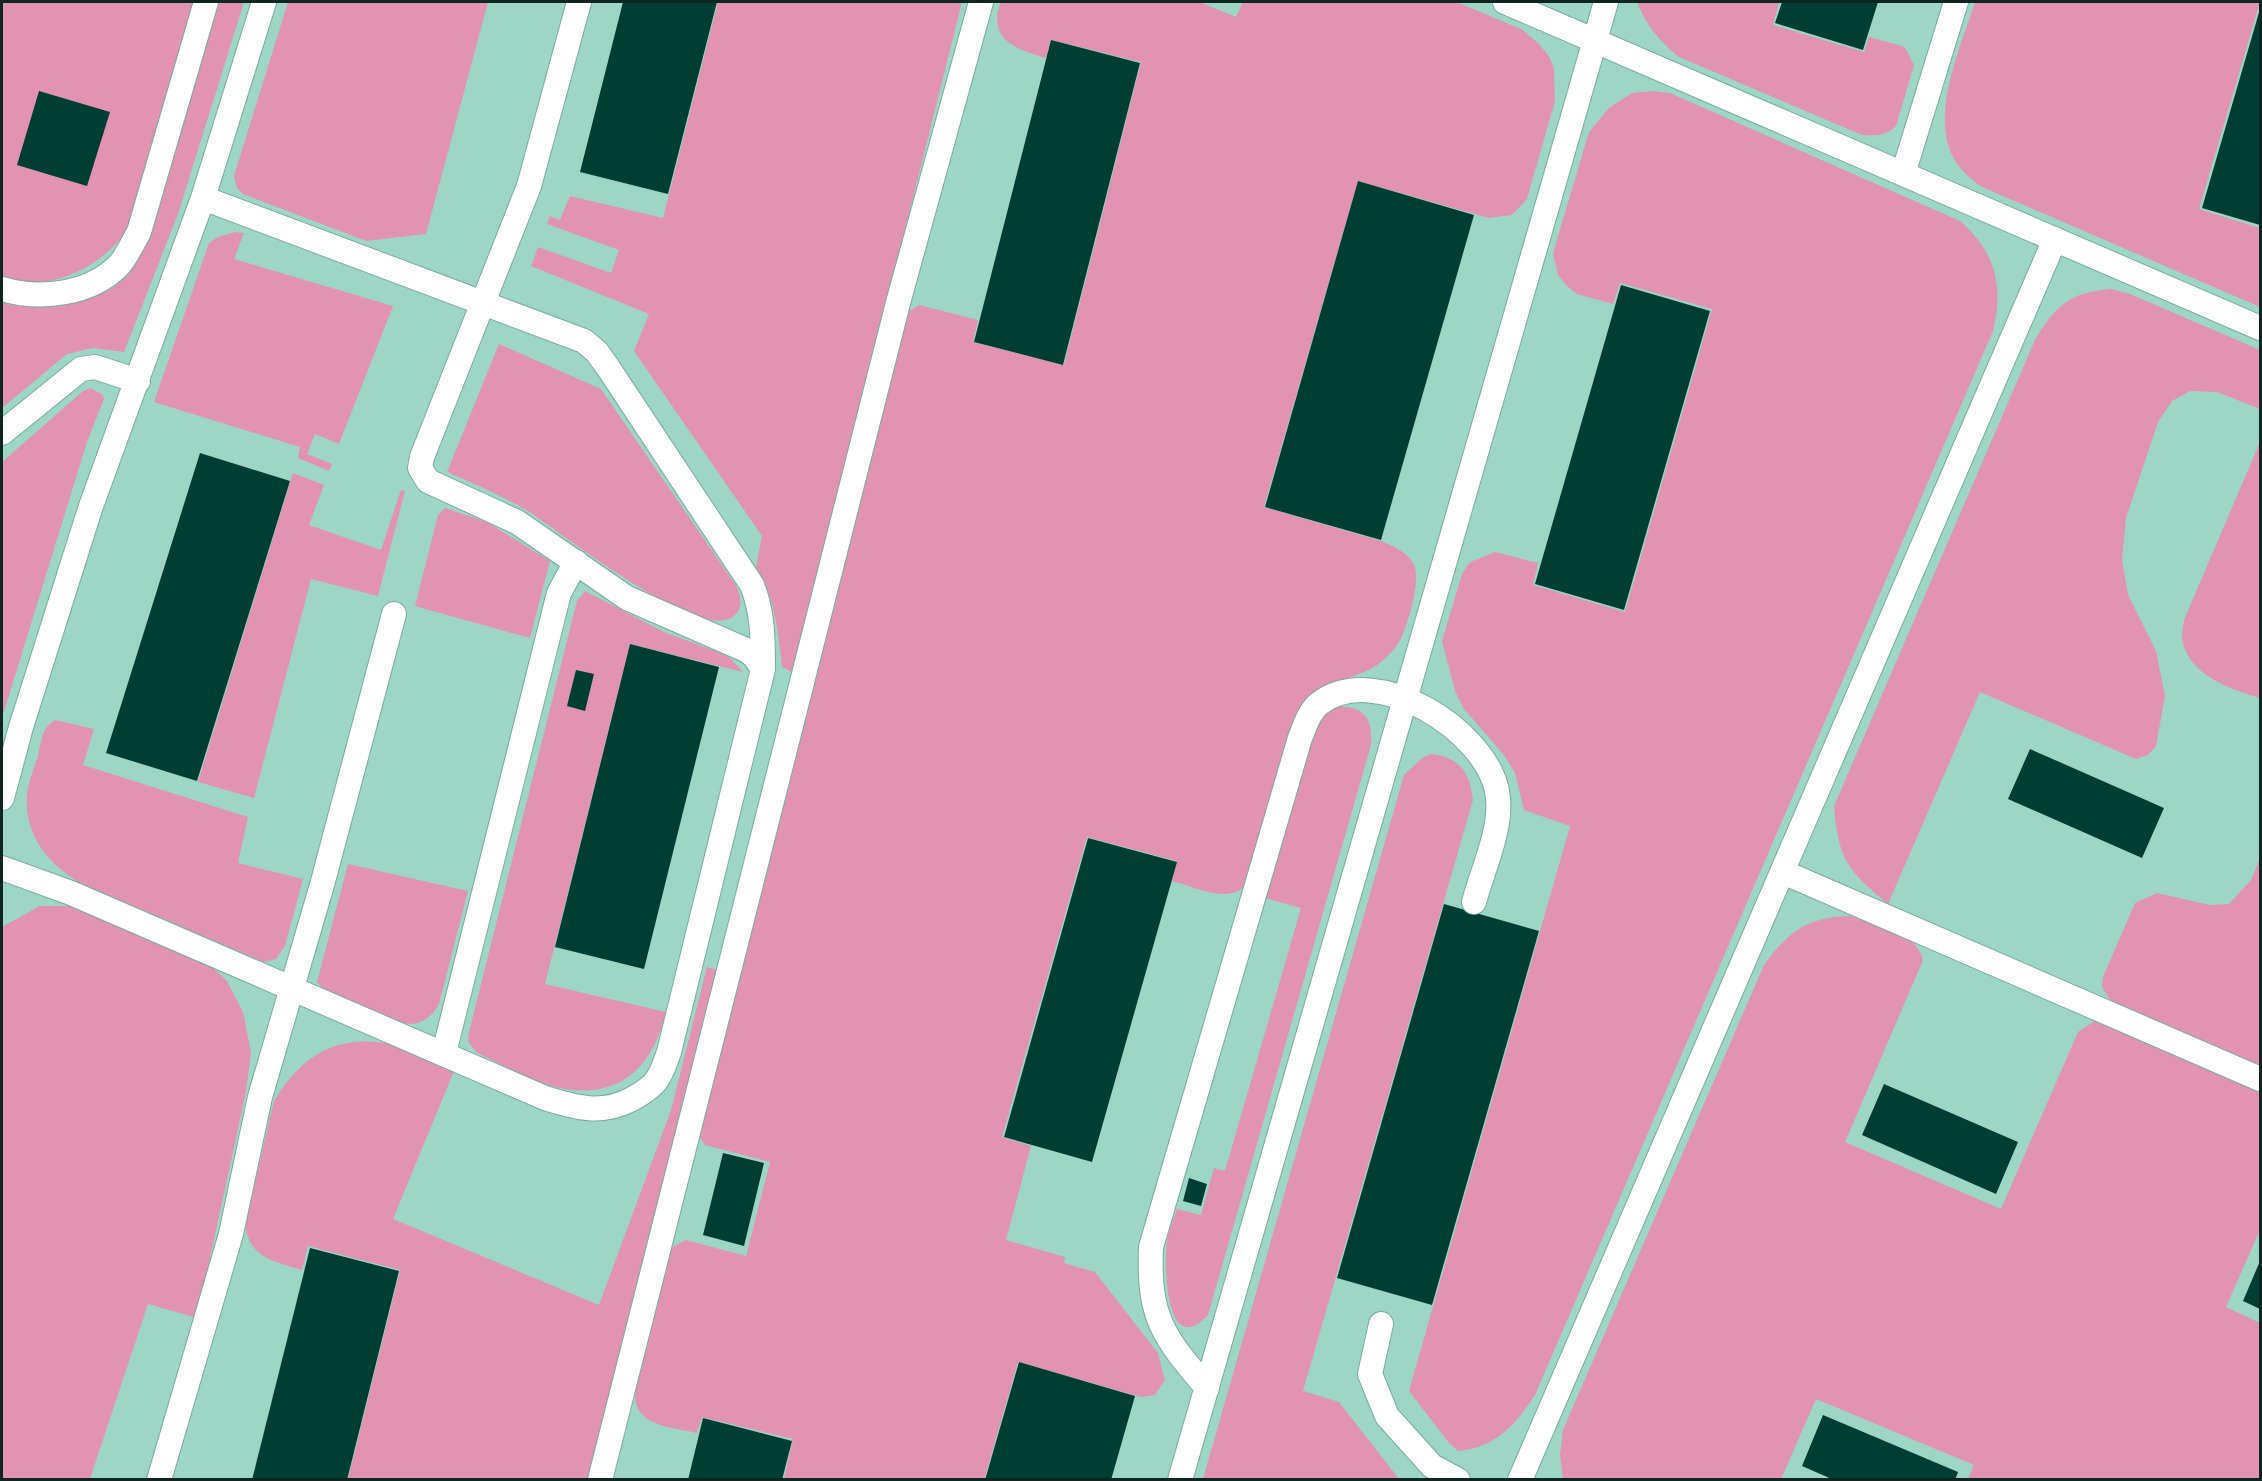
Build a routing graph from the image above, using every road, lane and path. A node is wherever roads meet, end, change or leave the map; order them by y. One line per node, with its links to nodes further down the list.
1 (206, 2): 12 (lane)
2 (264, 2): 10 (lane)
3 (579, 2): 13 (lane)
4 (981, 2): 31 (lane)
5 (1505, 2): 8 (lane)
6 (1606, 2): 8 (lane)
7 (1956, 2): 9 (lane)
8 (1595, 40): 9 (lane); 20 (lane)
9 (1904, 171): 11 (lane)
10 (203, 198): 13 (lane); 15 (lane)
11 (2055, 239): 14 (lane); 23 (lane)
12 (2, 289)
13 (482, 302): 17 (lane); 19 (lane)
14 (2260, 328)
15 (138, 381): 16 (lane); 21 (lane)
16 (2, 433)
17 (576, 562): 19 (lane); 26 (lane)
18 (394, 614): 25 (lane)
19 (763, 669): 26 (lane)
20 (1406, 699): 24 (lane); 29 (lane); 29 (lane)
21 (2, 798)
22 (2, 868): 25 (lane)
23 (1783, 872): 27 (lane); 34 (lane)
24 (1474, 902)
25 (292, 987): 26 (lane); 30 (lane)
26 (444, 1053)
27 (2260, 1079)
28 (1381, 1324): 33 (lane)
29 (1207, 1388): 32 (lane)
30 (159, 1479)
31 (600, 1479)
32 (1180, 1479)
33 (1458, 1479)
34 (1520, 1479)

